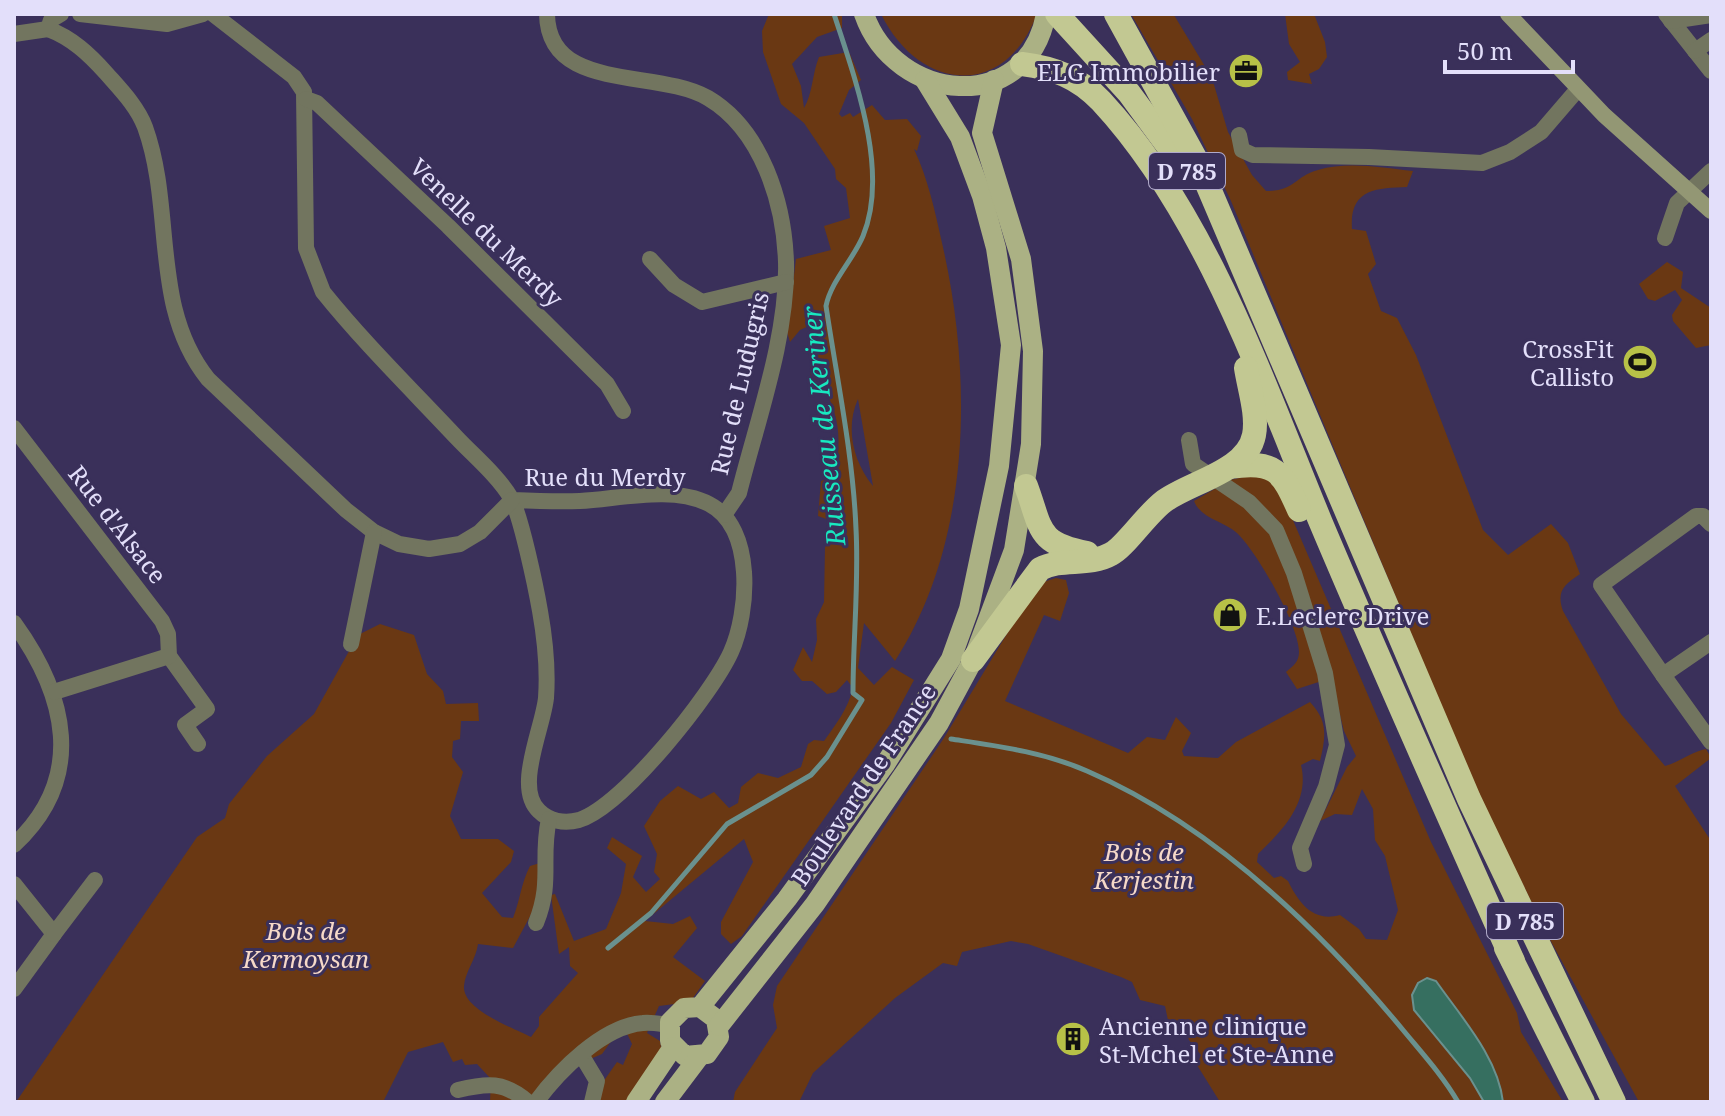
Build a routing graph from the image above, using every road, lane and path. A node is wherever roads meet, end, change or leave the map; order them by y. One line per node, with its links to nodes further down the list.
1 (61, 14): 13 (street)
2 (80, 14): 3 (street)
3 (203, 14)
4 (213, 14): 22 (street)
5 (547, 14): 29 (street, Rue de Ludugris)
6 (864, 14): 19 (main road)
7 (1046, 14): 17 (main road)
8 (1057, 14): 31 (highway, D 785)
9 (1116, 14): 31 (highway, D 785)
10 (1508, 14): 21 (street)
11 (1711, 15): 12 (street)
12 (1668, 17): 16 (street)
13 (48, 29): 14 (street); 41 (street)
14 (14, 34)
15 (1711, 40): 16 (street)
16 (1695, 51): 18 (street)
17 (1022, 64): 20 (main road); 30 (highway, D 785)
18 (1711, 71)
19 (925, 80): 20 (main road); 61 (main road, Boulevard de France)
20 (994, 80): 37 (main road, Boulevard de France)
21 (1578, 89): 23 (street); 25 (street)
22 (306, 99): 32 (street, Venelle du Merdy); 38 (street, Rue du Merdy)
23 (1239, 135)
24 (1711, 171): 25 (street)
25 (1688, 193): 26 (street); 27 (street)
26 (1711, 211)
27 (1665, 238)
28 (650, 259): 29 (street)
29 (786, 282): 39 (street, Rue de Ludugris)
30 (1240, 330): 35 (highway); 59 (highway, D 785)
31 (1280, 353): 73 (highway, D 785)
32 (623, 411)
33 (14, 428): 46 (street, Rue d'Alsace)
34 (1189, 440): 36 (street)
35 (1230, 467): 36 (highway); 59 (highway)
36 (1208, 477): 42 (highway); 54 (street)
37 (1026, 486): 42 (highway); 47 (main road, Boulevard de France)
38 (512, 500): 39 (street, Rue du Merdy); 41 (street); 52 (street, Rue du Merdy)
39 (724, 515): 52 (street)
40 (1711, 524): 48 (street)
41 (374, 532): 45 (street)
42 (1105, 557): 47 (highway)
43 (14, 623): 49 (street)
44 (1711, 642): 48 (street)
45 (351, 644)
46 (169, 656): 49 (street); 51 (street, Rue d'Alsace)
47 (973, 660): 63 (main road, Boulevard de France)
48 (1663, 675): 50 (street)
49 (54, 692): 53 (street)
50 (1711, 742)
51 (198, 744)
52 (549, 819): 57 (street)
53 (14, 845)
54 (1304, 864)
55 (95, 880): 58 (street)
56 (14, 884): 58 (street)
57 (536, 923)
58 (54, 934): 60 (street)
59 (1513, 961): 72 (highway, D 785)
60 (14, 989)
61 (700, 1007): 62 (main road, Boulevard de France); 63 (main road)
62 (669, 1025): 64 (main road); 65 (street)
63 (719, 1026): 66 (main road, Boulevard de France)
64 (673, 1047): 66 (main road); 70 (main road)
65 (582, 1056): 68 (street); 69 (street)
66 (699, 1057): 71 (main road, Boulevard de France)
67 (458, 1090): 68 (street)
68 (539, 1100)
69 (592, 1102)
70 (636, 1102)
71 (665, 1102)
72 (1583, 1102)
73 (1614, 1102)

